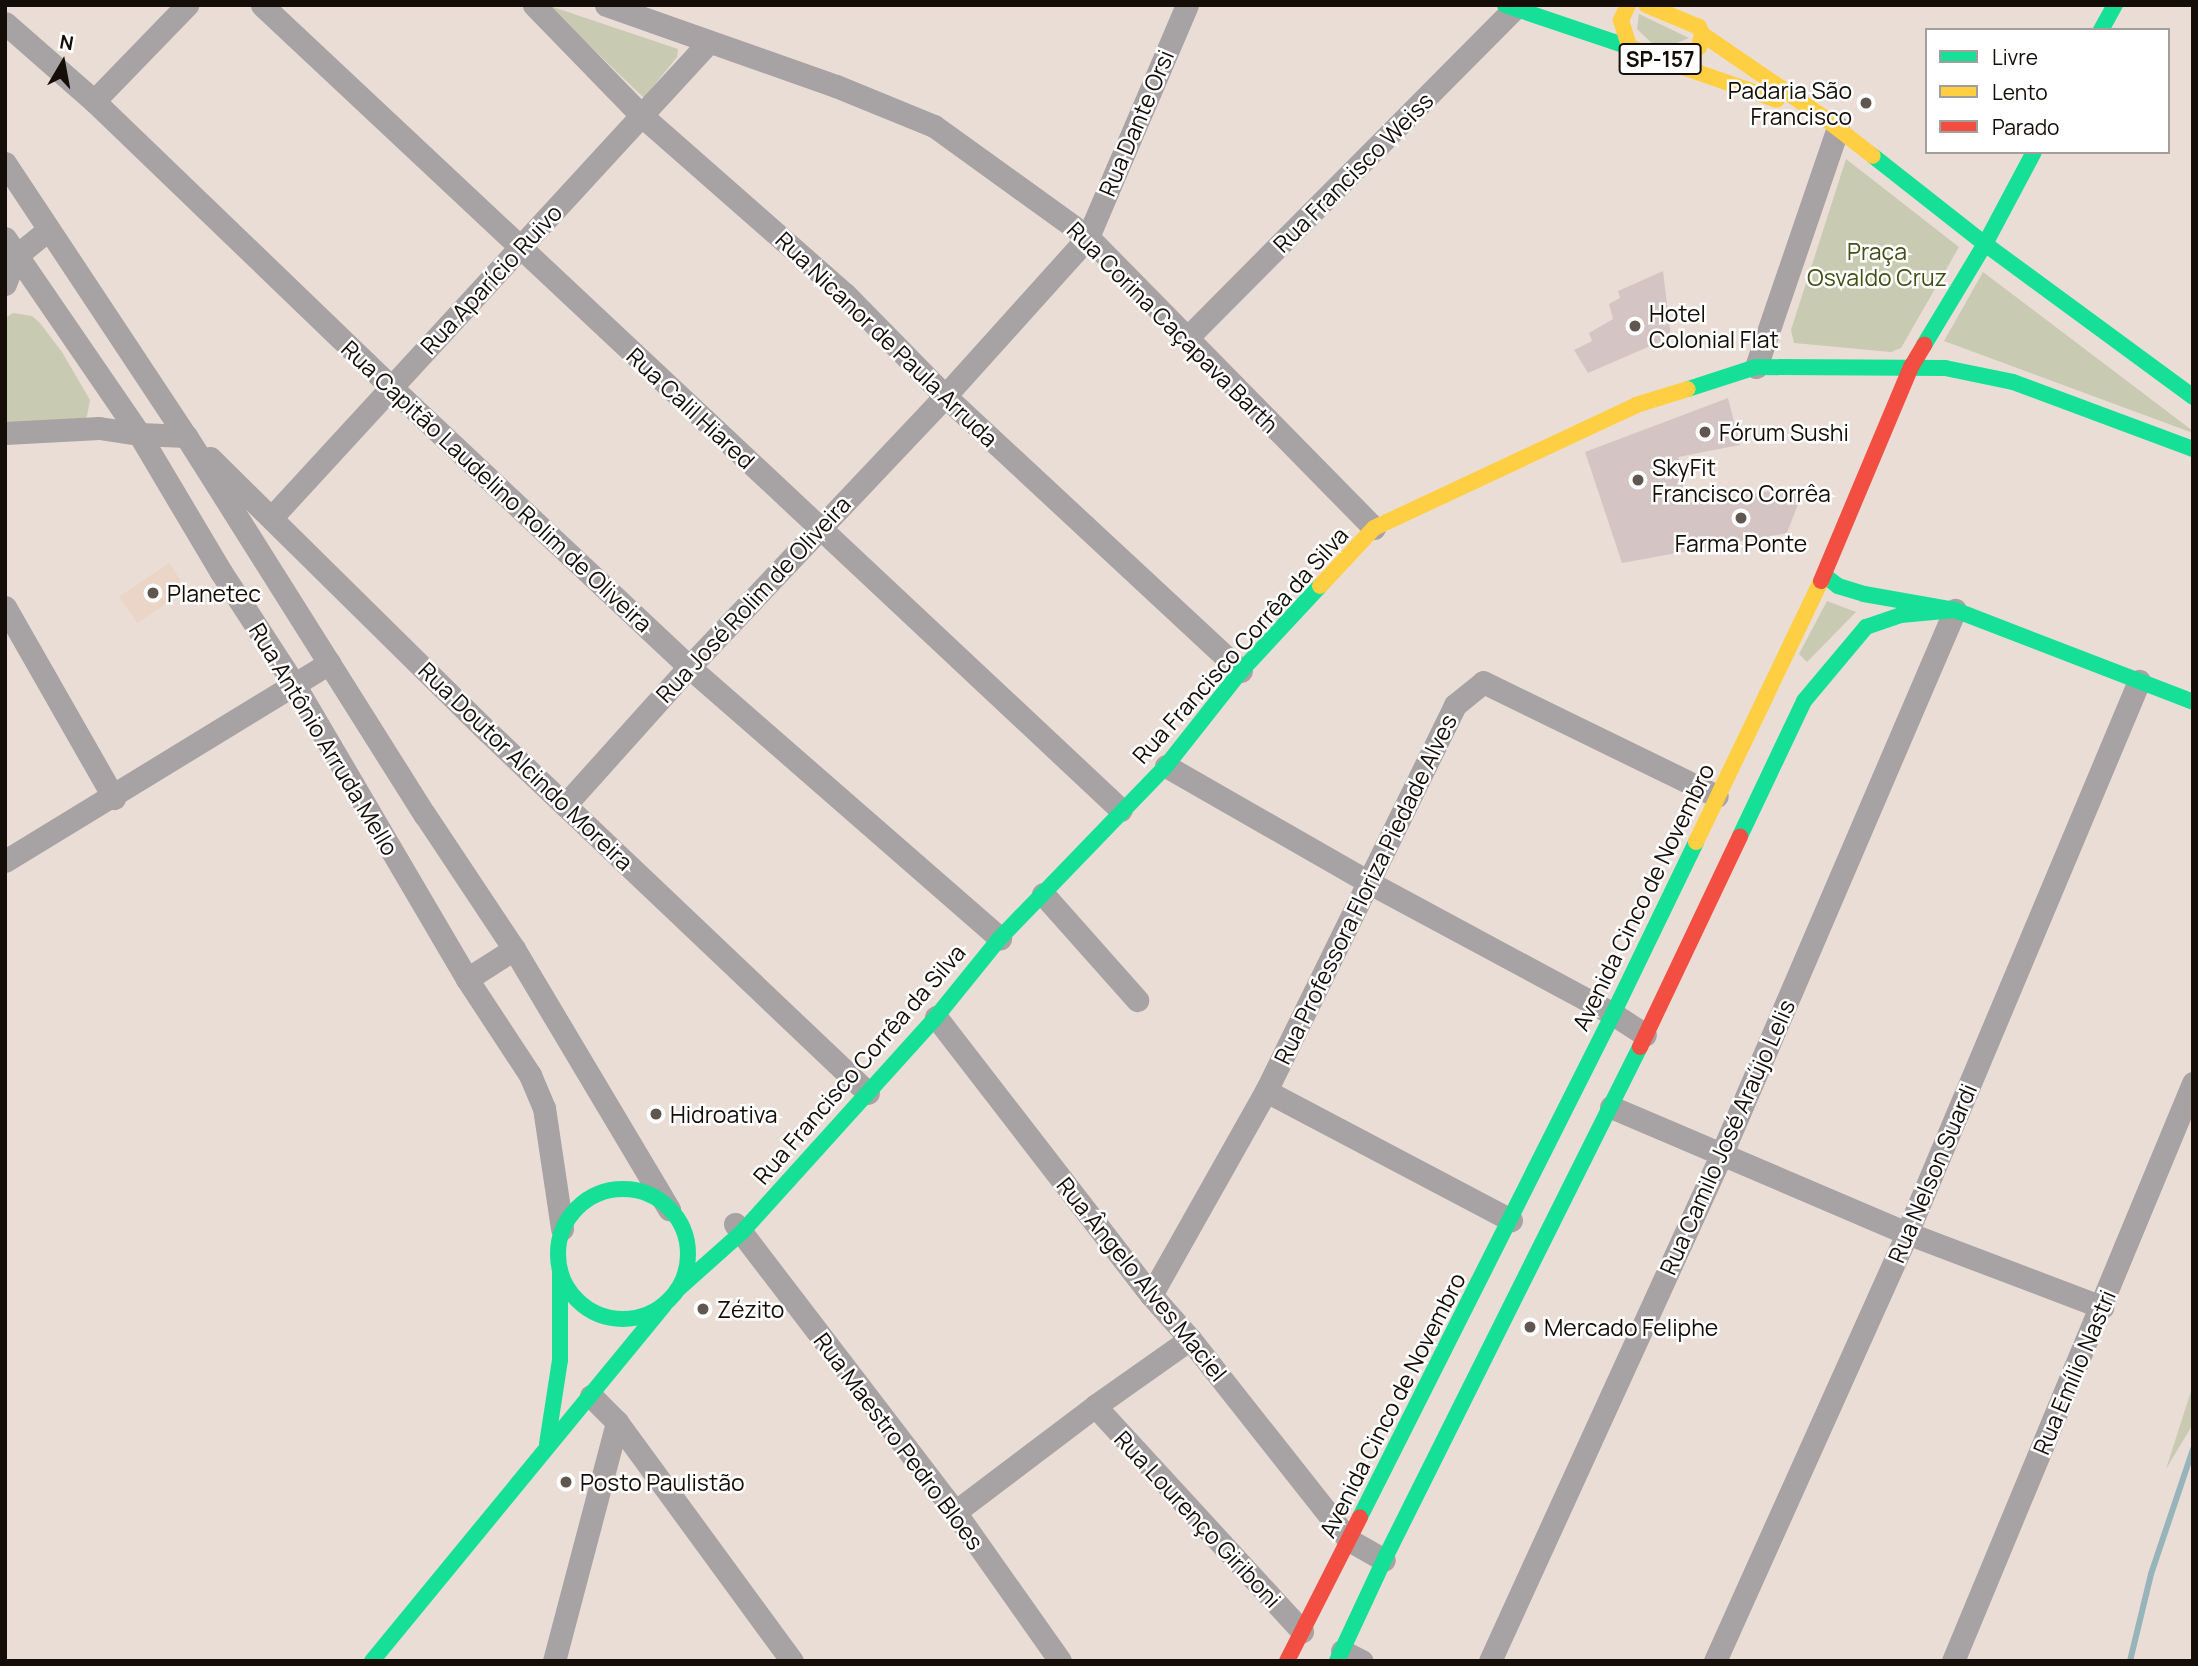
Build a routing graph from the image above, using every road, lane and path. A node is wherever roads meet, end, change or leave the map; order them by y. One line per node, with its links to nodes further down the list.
1 (187, 5): 17 (street)
2 (261, 5): 26 (street, Rua Calil Hiared)
3 (534, 5): 18 (street, Rua Nicanor de Paula Arruda)
4 (607, 5): 14 (street, Rua Corina Caçapava Barth)
5 (1186, 5): 23 (street, Rua Dante Orsi)
6 (1620, 5): 9 (main road, SP-157)
7 (1646, 5): 12 (main road, SP-157)
8 (2115, 5): 13 (main road)
9 (1628, 6): 15 (main road, SP-157)
10 (1513, 7): 15 (main road, SP-157); 28 (street, Rua Francisco Weiss)
11 (5, 23): 17 (street, Rua Capitão Laudelino Rolim de Oliveira)
12 (1700, 24): 16 (main road, SP-157); 19 (main road)
13 (2102, 28)
14 (709, 41): 18 (street, Rua Aparício Ruivo); 23 (street, Rua Corina Caçapava Barth)
15 (1629, 47): 16 (main road, SP-157)
16 (1668, 62): 19 (main road)
17 (94, 101): 31 (street, Rua Capitão Laudelino Rolim de Oliveira)
18 (641, 115): 26 (street, Rua Aparício Ruivo); 32 (street, Rua Nicanor de Paula Arruda)
19 (1831, 123): 24 (main road); 30 (street)
20 (2033, 154): 24 (main road, Avenida Cinco de Novembro)
21 (5, 163): 22 (street)
22 (48, 230): 25 (street); 36 (street)
23 (1088, 237): 28 (street, Rua Corina Caçapava Barth); 32 (street, Rua Dante Orsi)
24 (1985, 244): 29 (main road, Avenida Cinco de Novembro); 33 (main road)
25 (11, 247): 27 (street); 35 (street, Rua Antônio Arruda Mello)
26 (520, 247): 31 (street, Rua Aparício Ruivo); 39 (street, Rua Calil Hiared)
27 (5, 284)
28 (1187, 338): 40 (street, Rua Corina Caçapava Barth)
29 (1911, 367): 30 (main road, Rua Francisco Corrêa da Silva); 37 (main road, Rua Francisco Corrêa da Silva); 41 (main road, Avenida Cinco de Novembro)
30 (1756, 368): 40 (main road, Rua Francisco Corrêa da Silva)
31 (391, 387): 38 (street, Rua Aparício Ruivo); 45 (street, Rua Capitão Laudelino Rolim de Oliveira)
32 (945, 396): 39 (street, Rua José Rolim de Oliveira); 46 (street, Rua Nicanor de Paula Arruda)
33 (2193, 397)
34 (5, 433): 35 (street)
35 (139, 434): 36 (street); 48 (street, Rua Antônio Arruda Mello)
36 (186, 436): 38 (street, Rua Doutor Alcindo Moreira); 44 (street)
37 (2193, 449)
38 (272, 517): 53 (street, Rua Doutor Alcindo Moreira)
39 (818, 527): 45 (street, Rua José Rolim de Oliveira); 54 (street, Rua Calil Hiared)
40 (1374, 528): 46 (main road, Rua Francisco Corrêa da Silva)
41 (1824, 575): 43 (main road); 51 (main road, Avenida Cinco de Novembro)
42 (5, 607): 52 (street)
43 (1955, 610): 47 (main road); 64 (main road); 69 (street, Rua Camilo José Araújo Lelis)
44 (329, 663): 48 (street); 59 (street)
45 (688, 667): 53 (street, Rua José Rolim de Oliveira); 58 (street, Rua Capitão Laudelino Rolim de Oliveira)
46 (1241, 671): 50 (main road, Rua Francisco Corrêa da Silva)
47 (2139, 681): 49 (main road); 74 (street, Rua Nelson Suardi)
48 (293, 684): 52 (street); 60 (street, Rua Antônio Arruda Mello)
49 (2193, 702)
50 (1166, 766): 54 (main road, Rua Francisco Corrêa da Silva); 56 (street)
51 (1717, 796): 56 (street, Rua Professora Floriza Piedade Alves); 62 (main road, Avenida Cinco de Novembro)
52 (114, 797): 55 (street)
53 (565, 805): 67 (street, Rua Doutor Alcindo Moreira)
54 (1121, 810): 57 (main road, Rua Francisco Corrêa da Silva)
55 (5, 861)
56 (1370, 883): 62 (street); 66 (street, Rua Professora Floriza Piedade Alves)
57 (1043, 894): 58 (main road, Rua Francisco Corrêa da Silva); 61 (street)
58 (1000, 938): 63 (main road, Rua Francisco Corrêa da Silva)
59 (514, 949): 60 (street); 70 (street)
60 (467, 979): 72 (street, Rua Antônio Arruda Mello)
61 (1137, 1000)
62 (1612, 1014): 64 (street); 71 (main road, Avenida Cinco de Novembro)
63 (936, 1017): 67 (main road, Rua Francisco Corrêa da Silva); 77 (street, Rua Ângelo Alves Maciel)
64 (1645, 1035): 68 (main road)
65 (2193, 1083): 79 (street, Rua Emílio Nastri)
66 (1266, 1091): 71 (street); 77 (street, Rua Professora Floriza Piedade Alves)
67 (868, 1093): 73 (main road, Rua Francisco Corrêa da Silva)
68 (1611, 1107): 69 (street); 88 (main road)
69 (1722, 1153): 74 (street); 96 (street, Rua Camilo José Araújo Lelis)
70 (673, 1214): 72 (main road); 73 (main road); 76 (main road)
71 (1511, 1220): 87 (main road, Avenida Cinco de Novembro)
72 (562, 1229): 75 (main road)
73 (724, 1229): 76 (main road, Rua Francisco Corrêa da Silva); 86 (street, Rua Maestro Pedro Bloes)
74 (1907, 1233): 79 (street); 97 (street, Rua Nelson Suardi)
75 (560, 1272): 78 (main road); 81 (main road)
76 (677, 1290): 78 (main road)
77 (1151, 1295): 80 (street, Rua Ângelo Alves Maciel)
78 (664, 1305): 82 (main road)
79 (2102, 1307): 98 (street, Rua Emílio Nastri)
80 (1190, 1339): 83 (street); 87 (street, Rua Ângelo Alves Maciel)
81 (560, 1362): 82 (main road); 85 (main road)
82 (591, 1396): 84 (street); 85 (main road)
83 (1095, 1406): 86 (street); 89 (street, Rua Lourenço Giriboni)
84 (617, 1422): 92 (street); 93 (street)
85 (545, 1449): 91 (main road)
86 (955, 1512): 94 (street, Rua Maestro Pedro Bloes)
87 (1349, 1540): 88 (street); 89 (main road, Avenida Cinco de Novembro)
88 (1384, 1560): 90 (main road)
89 (1302, 1632): 95 (main road, Avenida Cinco de Novembro)
90 (1347, 1657)
91 (372, 1661)
92 (554, 1661)
93 (792, 1661)
94 (1060, 1661)
95 (1287, 1661)
96 (1490, 1661)
97 (1715, 1661)
98 (1953, 1661)

